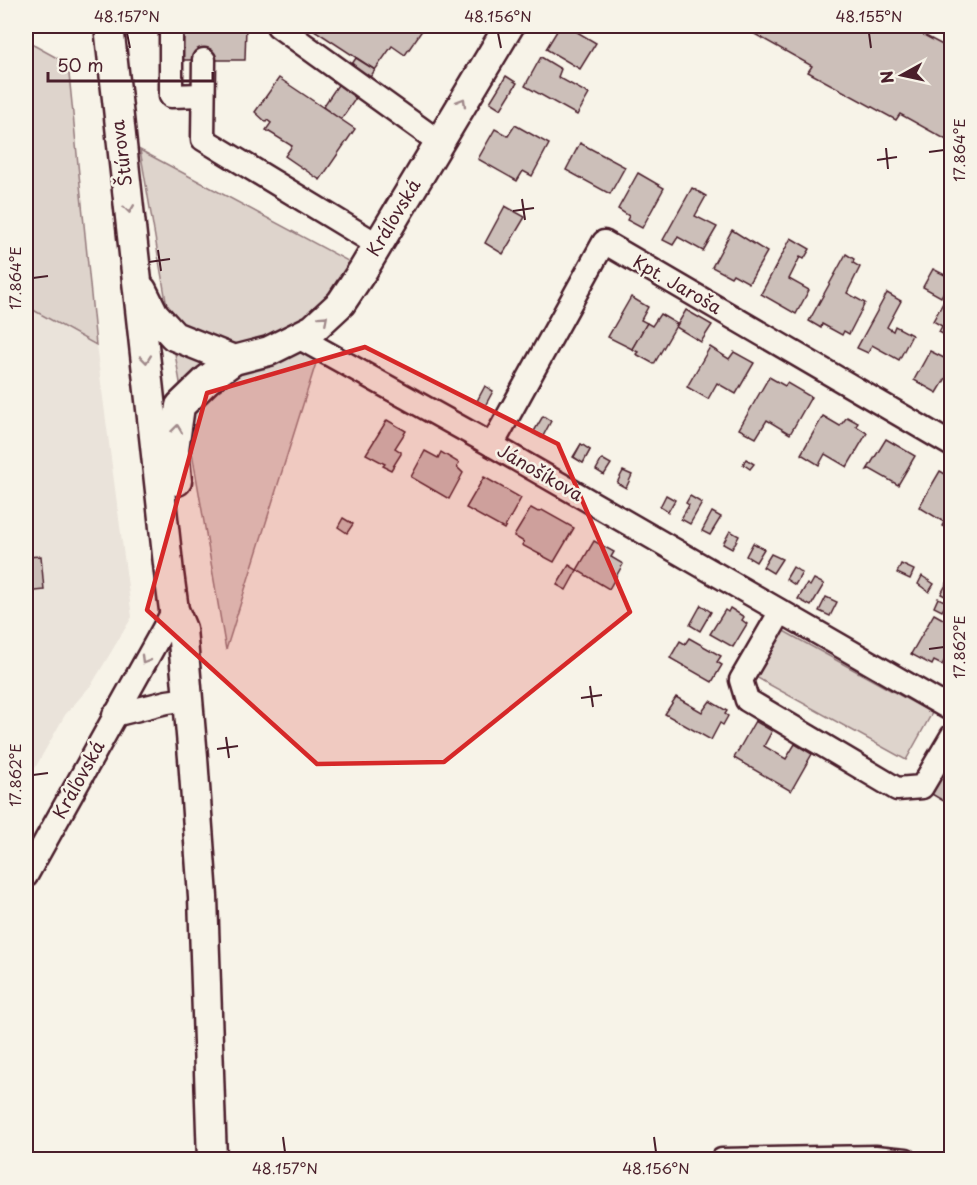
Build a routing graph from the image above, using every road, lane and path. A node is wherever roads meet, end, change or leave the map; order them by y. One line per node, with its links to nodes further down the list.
1 (109, 26): 9 (main road, Štúrova, one-way to 9)
2 (171, 26): 6 (street)
3 (278, 26): 7 (street)
4 (509, 26): 7 (main road, Kráľovská, one-way to 4)
5 (204, 60): 6 (street)
6 (202, 95): 8 (street)
7 (439, 142): 8 (main road, Kráľovská)
8 (378, 245): 10 (main road, Kráľovská, one-way to 8)
9 (137, 280): 11 (main road); 15 (main road, Štúrova, one-way to 15)
10 (298, 337): 11 (main road, Kráľovská); 12 (street, Jánošíkova)
11 (234, 360): 15 (main road, Kráľovská, one-way to 11)
12 (492, 445): 13 (street, Kpt. Jaroša); 14 (street, Jánošíkova)
13 (951, 445)
14 (780, 613): 17 (street, Jánošíkova); 19 (street)
15 (178, 619): 16 (main road); 18 (street, Kráľovská, one-way to 18)
16 (188, 699): 18 (street); 21 (main road)
17 (951, 710)
18 (114, 715): 20 (street, Kráľovská)
19 (951, 736)
20 (26, 876)
21 (212, 1160)
22 (722, 1160): 23 (street)
23 (906, 1160)

